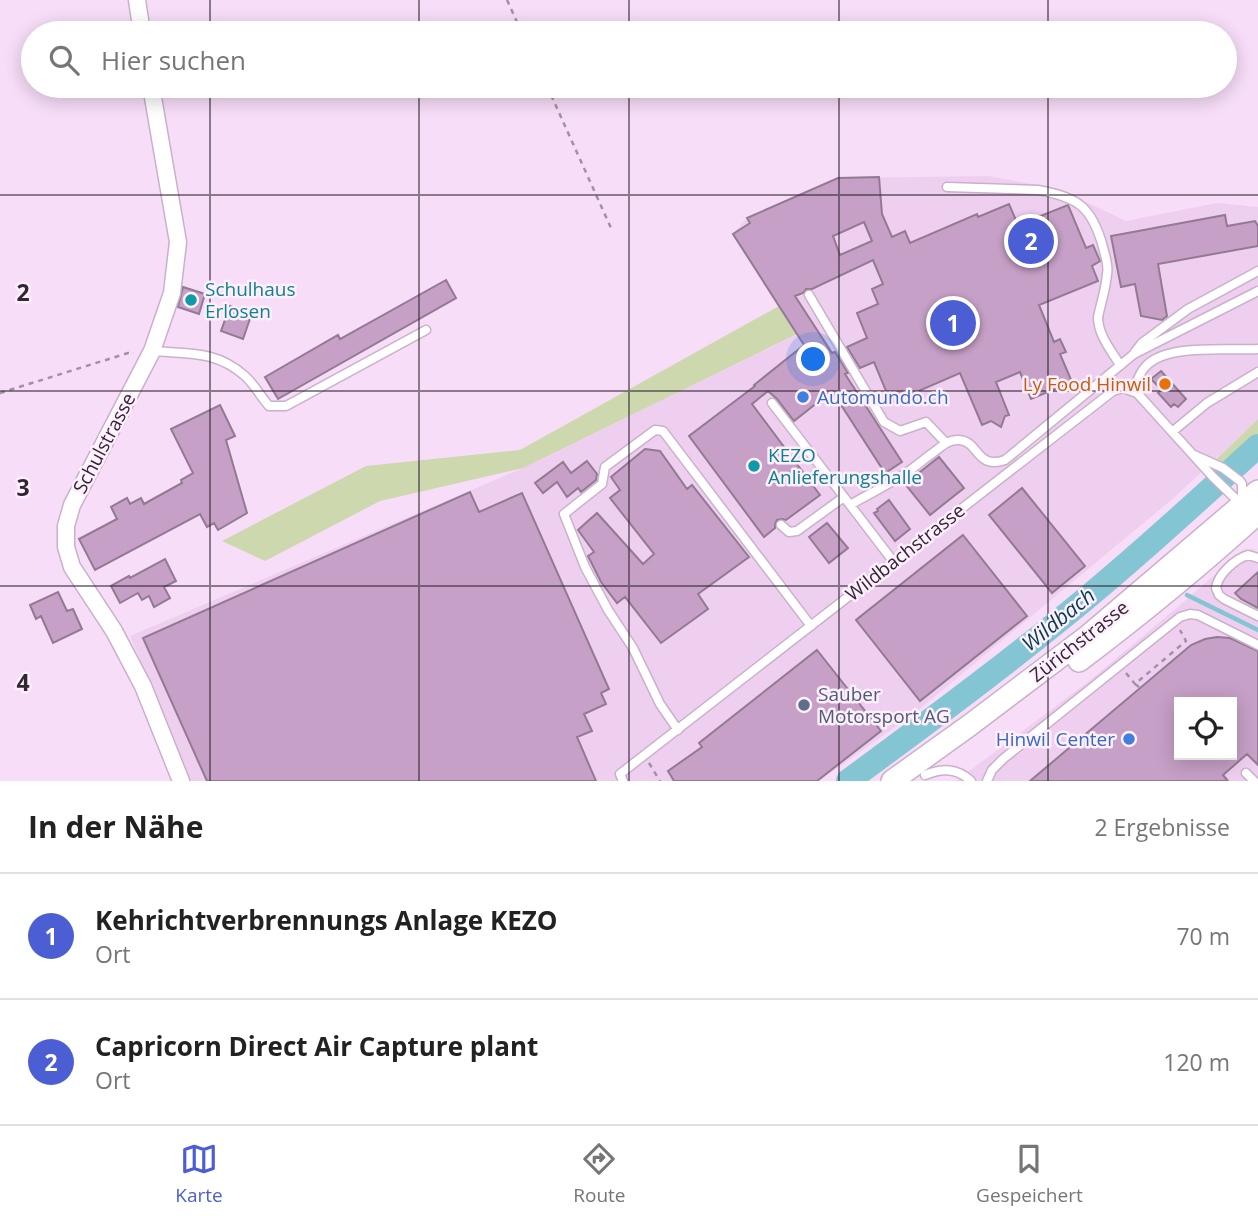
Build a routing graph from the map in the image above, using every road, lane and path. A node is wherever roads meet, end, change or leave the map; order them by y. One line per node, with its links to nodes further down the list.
1 (137, 0): 3 (street)
2 (507, 0): 4 (path)
3 (140, 21)
4 (517, 21)
5 (153, 98): 14 (street, Schulstrasse)
6 (552, 98): 8 (path)
7 (947, 187): 16 (lane)
8 (611, 228)
9 (1258, 271): 15 (lane)
10 (1258, 291): 15 (lane)
11 (809, 295): 22 (lane)
12 (426, 330): 14 (lane)
13 (1258, 349): 18 (lane)
14 (152, 352): 19 (path); 39 (street, Schulstrasse)
15 (1134, 354): 16 (lane)
16 (1120, 365): 22 (lane)
17 (1258, 372): 21 (lane)
18 (1133, 391): 21 (lane); 29 (lane, Wildbachstrasse)
19 (0, 393)
20 (772, 403): 24 (lane)
21 (1172, 432): 23 (lane)
22 (946, 443): 26 (lane)
23 (1190, 453): 25 (lane); 25 (lane)
24 (844, 496): 26 (lane); 27 (lane)
25 (1248, 504): 38 (main road, Zürichstrasse); 42 (main road, Zürichstrasse)
26 (850, 505): 29 (lane)
27 (781, 525)
28 (1258, 558): 31 (lane)
29 (893, 561): 32 (lane, Wildbachstrasse)
30 (1184, 615): 33 (lane); 34 (lane); 34 (path)
31 (1258, 616)
32 (811, 626): 35 (lane, Wildbachstrasse); 35 (lane)
33 (1258, 645)
34 (1121, 666): 44 (lane)
35 (678, 730): 36 (lane, Wildbachstrasse)
36 (650, 751): 40 (lane, Wildbachstrasse); 41 (path)
37 (1246, 773): 45 (lane)
38 (921, 778): 43 (lane)
39 (181, 781)
40 (623, 781)
41 (660, 781)
42 (892, 781)
43 (971, 781)
44 (986, 781)
45 (1254, 781)

